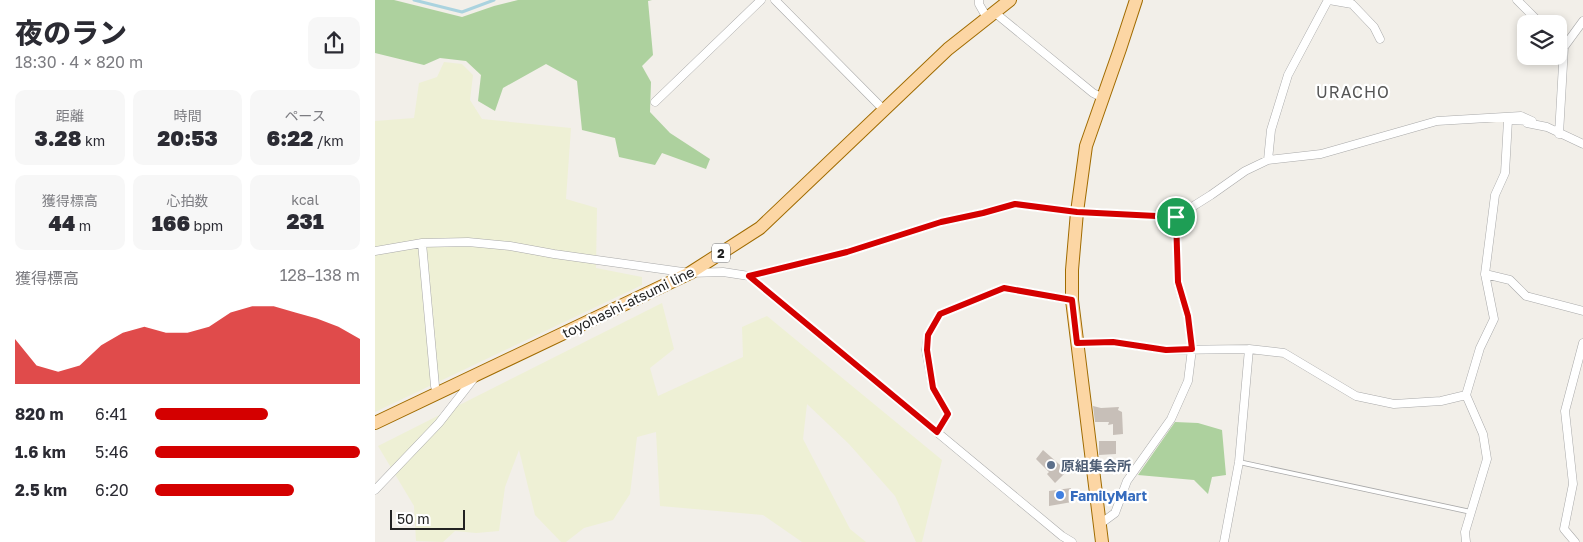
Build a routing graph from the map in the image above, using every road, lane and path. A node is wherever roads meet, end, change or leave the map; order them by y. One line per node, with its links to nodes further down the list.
1 (761, 0): 15 (street)
2 (775, 0): 16 (street)
3 (979, 0): 8 (street)
4 (1010, 0): 8 (main road, toyohashi-atsumi line / 2)
5 (1135, 0): 14 (main road)
6 (1329, 0): 12 (street); 20 (street)
7 (1517, 0): 9 (street)
8 (990, 15): 14 (street); 16 (main road, toyohashi-atsumi line / 2)
9 (1532, 15)
10 (1583, 20): 11 (street)
11 (1567, 37)
12 (1380, 39)
13 (1561, 65): 18 (street)
14 (1103, 98): 21 (main road)
15 (655, 102)
16 (884, 110): 25 (main road, toyohashi-atsumi line / 2)
17 (1508, 120): 18 (street); 20 (street); 26 (street)
18 (1559, 134): 19 (street)
19 (1583, 144)
20 (1268, 160): 22 (street)
21 (1077, 212): 22 (street); 27 (street); 28 (main road)
22 (1176, 217): 32 (street)
23 (422, 243): 24 (street); 25 (street); 35 (street)
24 (375, 250)
25 (690, 273): 27 (street); 34 (main road, toyohashi-atsumi line / 2)
26 (1485, 274): 29 (street); 36 (street)
27 (749, 276): 38 (street)
28 (1072, 300): 30 (main road); 38 (street)
29 (1583, 311)
30 (1077, 343): 32 (street); 42 (main road)
31 (1583, 343): 47 (street)
32 (1192, 349): 33 (street); 42 (street)
33 (1249, 349): 36 (street); 39 (street)
34 (476, 376): 35 (main road, toyohashi-atsumi line / 2); 40 (street)
35 (437, 394): 37 (main road, toyohashi-atsumi line / 2)
36 (1466, 395): 41 (street)
37 (375, 423)
38 (937, 432): 43 (street)
39 (1239, 462): 41 (lane); 45 (street)
40 (375, 490)
41 (1472, 512): 46 (street)
42 (1099, 524): 44 (main road)
43 (1072, 542)
44 (1101, 542)
45 (1224, 542)
46 (1466, 542)
47 (1575, 542)

